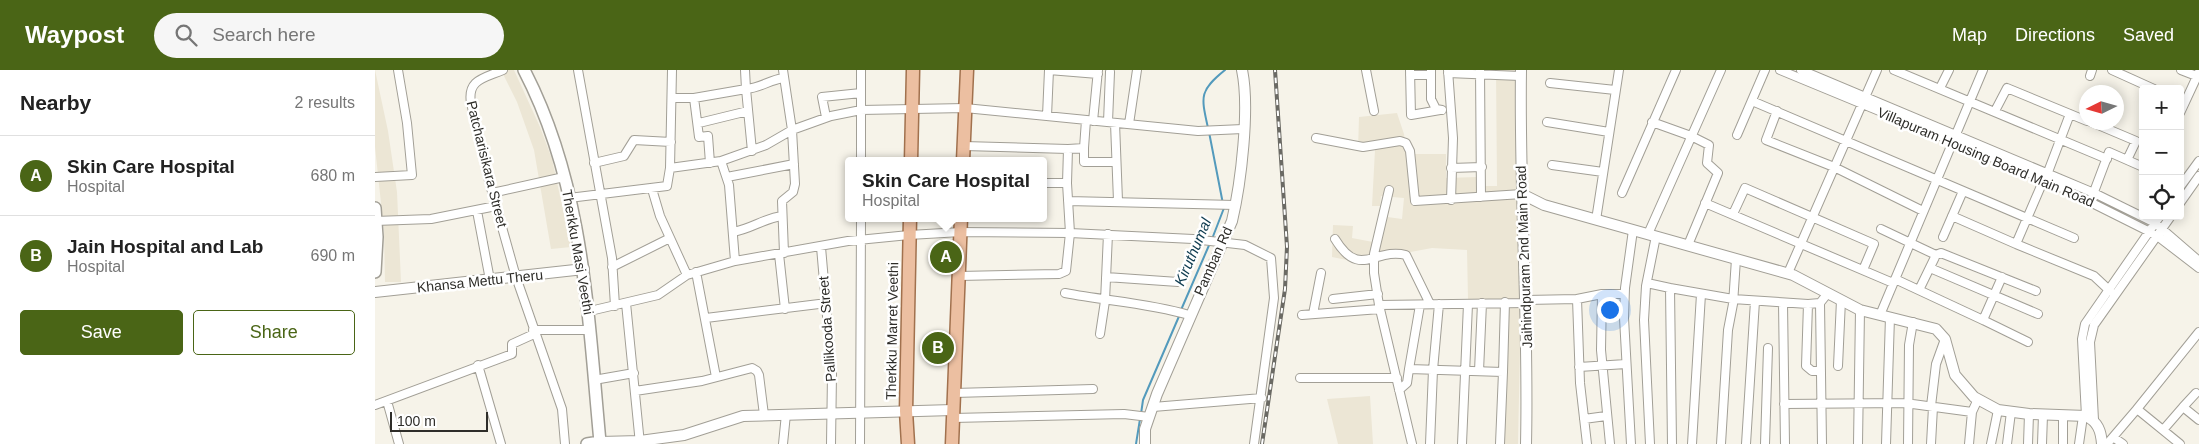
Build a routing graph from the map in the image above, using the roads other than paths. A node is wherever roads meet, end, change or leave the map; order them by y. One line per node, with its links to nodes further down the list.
1 (398, 70): 101 (street)
2 (503, 70): 112 (street, Patcharisikara Street)
3 (524, 70): 102 (main road, Therkku Masi Veethi)
4 (578, 70): 89 (street)
5 (672, 70): 41 (street)
6 (745, 70): 38 (street)
7 (861, 70): 40 (street)
8 (913, 70): 47 (main road)
9 (967, 70): 48 (main road)
10 (1049, 70): 27 (street); 57 (street)
11 (1137, 70): 65 (street)
12 (1242, 70): 66 (street, Pamban Rd)
13 (1369, 70): 53 (street)
14 (1619, 70): 39 (street)
15 (1676, 70): 62 (street)
16 (1721, 70): 71 (street)
17 (1765, 70): 45 (street)
18 (1780, 70): 43 (street, Villapuram Housing Board Main Road)
19 (1801, 70): 43 (street, Villapuram Housing Board Main Road)
20 (1877, 70): 43 (street)
21 (1894, 70): 37 (street)
22 (1949, 70): 37 (street)
23 (1983, 70): 44 (street)
24 (2113, 70): 36 (street)
25 (2181, 70): 34 (street)
26 (1449, 71): 29 (street); 51 (street)
27 (1098, 72): 60 (street)
28 (1111, 72): 64 (street)
29 (1480, 72): 32 (street); 94 (street)
30 (1410, 73): 31 (street); 50 (street)
31 (1431, 73): 50 (street)
32 (1521, 73): 115 (street, Jaihindpuram 2nd Main Road)
33 (783, 74): 38 (street); 67 (street)
34 (2198, 75): 46 (street)
35 (1550, 83): 39 (street)
36 (2145, 85)
37 (1941, 88): 44 (street)
38 (746, 89): 42 (street); 52 (street)
39 (1615, 90): 69 (street)
40 (861, 93): 49 (street); 58 (street)
41 (672, 98): 42 (street); 76 (street)
42 (693, 98): 63 (street)
43 (1864, 100): 73 (street, Villapuram Housing Board Main Road); 75 (street)
44 (1970, 100): 55 (street); 73 (street)
45 (1752, 101): 54 (street); 70 (street)
46 (2184, 105)
47 (912, 108): 48 (street); 49 (street); 82 (main road)
48 (965, 108): 57 (street); 77 (main road)
49 (861, 110): 58 (street); 81 (street)
50 (1440, 110): 51 (street)
51 (1452, 110): 97 (street)
52 (748, 111): 63 (street); 80 (street)
53 (1373, 111)
54 (1777, 111): 75 (street); 95 (street)
55 (1995, 111): 56 (street); 74 (street)
56 (2070, 114): 59 (street); 74 (street)
57 (1047, 116): 60 (street)
58 (826, 118): 67 (street)
59 (2079, 118)
60 (1089, 120): 64 (street); 78 (street)
61 (1547, 122): 69 (street)
62 (1652, 122): 71 (street); 113 (street)
63 (699, 123): 90 (street)
64 (1112, 123): 65 (street); 88 (street)
65 (1129, 124): 66 (street)
66 (1243, 129): 124 (street, Pamban Rd)
67 (792, 130): 80 (street); 91 (street)
68 (2110, 130): 85 (street)
69 (1609, 132): 98 (street)
70 (1737, 135)
71 (1691, 136): 123 (street); 149 (street)
72 (1316, 138): 119 (street)
73 (1954, 138): 99 (street, Villapuram Housing Board Main Road); 104 (street)
74 (2060, 139): 84 (street); 99 (street)
75 (1846, 141): 95 (street); 104 (street)
76 (671, 142): 89 (street); 96 (street)
77 (964, 146): 79 (street); 83 (main road)
78 (1084, 148): 79 (street); 88 (street)
79 (1068, 149): 107 (street)
80 (752, 151): 86 (street)
81 (861, 157)
82 (911, 157)
83 (963, 157)
84 (2107, 158): 85 (street); 114 (street)
85 (2127, 160): 92 (street)
86 (721, 161): 90 (street); 103 (street)
87 (2199, 161): 105 (street)
88 (1116, 162): 121 (street)
89 (594, 163): 111 (street)
90 (710, 163): 96 (street)
91 (794, 164): 103 (street); 131 (street)
92 (2139, 164)
93 (1553, 165): 98 (street)
94 (1482, 167): 97 (street); 116 (street)
95 (1834, 167): 127 (street); 133 (street)
96 (671, 168): 108 (street)
97 (1451, 168): 119 (street)
98 (1603, 172): 135 (street)
99 (2046, 175): 114 (street, Villapuram Housing Board Main Road); 122 (street, Villapuram Housing Board Main Road); 134 (street)
100 (2199, 176): 117 (street)
101 (375, 177)
102 (564, 177): 112 (street); 118 (main road, Therkku Masi Veethi)
103 (727, 177): 144 (street)
104 (1935, 180): 110 (street); 127 (street)
105 (2184, 182)
106 (1047, 183): 107 (street)
107 (1067, 183): 120 (street)
108 (652, 189): 111 (street); 152 (street)
109 (1389, 190): 164 (street)
110 (1963, 191): 132 (street); 134 (street)
111 (599, 192): 118 (street); 168 (street)
112 (492, 193): 125 (street, Patcharisikara Street)
113 (1622, 193)
114 (2094, 193): 122 (street); 129 (street, Villapuram Housing Board Main Road)
115 (1522, 194): 116 (street); 135 (street); 202 (street, Jaihindpuram 2nd Main Road)
116 (1481, 197): 119 (street)
117 (2184, 197)
118 (569, 198): 171 (main road, Therkku Masi Veethi)
119 (1451, 200)
120 (1068, 201): 121 (street); 147 (street)
121 (1118, 201): 124 (street)
122 (2090, 201): 146 (street, Villapuram Housing Board Main Road)
123 (1705, 203): 130 (street); 160 (street)
124 (1232, 205): 157 (street, Pamban Rd)
125 (496, 206): 128 (street); 179 (street, Patcharisikara Street)
126 (375, 208): 138 (main road)
127 (1923, 210): 156 (street)
128 (477, 211): 138 (street); 182 (street)
129 (2139, 212)
130 (1733, 214): 133 (street); 158 (street)
131 (782, 216): 144 (street); 162 (street)
132 (1952, 216): 151 (street); 159 (street)
133 (1812, 218): 158 (street); 172 (street)
134 (2027, 218): 153 (street); 159 (street)
135 (1596, 220): 143 (street)
136 (2158, 220): 146 (street, Villapuram Housing Board Main Road)
137 (2167, 220): 146 (street)
138 (375, 221): 173 (main road)
139 (861, 222): 155 (street)
140 (910, 222): 150 (main road, Therkku Marret Veethi)
141 (961, 222): 145 (main road)
142 (1881, 228): 156 (street)
143 (1633, 230): 149 (street); 186 (street)
144 (733, 232): 166 (street)
145 (961, 232): 147 (street); 150 (street); 178 (main road)
146 (2156, 232): 167 (street, Villapuram Housing Board Main Road); 170 (street, Villapuram Housing Board Main Road); 191 (street)
147 (1070, 233): 148 (street); 178 (street)
148 (1108, 234): 157 (street); 180 (street)
149 (1652, 235): 160 (street); 185 (street)
150 (909, 236): 155 (street); 270 (main road, Therkku Marret Veethi)
151 (1943, 237)
152 (670, 238): 168 (street); 177 (street)
153 (2074, 238)
154 (1335, 239): 164 (street)
155 (861, 240): 161 (street); 269 (street)
156 (1910, 241): 163 (street); 183 (street)
157 (1219, 243): 220 (street, Pamban Rd); 257 (street)
158 (1801, 244): 172 (street); 176 (street)
159 (2016, 244): 191 (street)
160 (1688, 245): 165 (street)
161 (821, 247): 162 (street); 205 (street, Pallikooda Street)
162 (782, 254): 166 (street); 218 (street)
163 (1936, 255): 169 (street); 181 (street)
164 (1374, 259): 194 (street); 207 (street)
165 (1736, 259): 176 (street); 203 (street)
166 (735, 260): 174 (street)
167 (2199, 261)
168 (613, 267): 212 (street)
169 (1930, 268): 188 (street); 196 (street)
170 (2199, 268)
171 (584, 269): 179 (street, Khansa Mettu Theru); 219 (main road, Therkku Masi Veethi)
172 (1863, 270): 183 (street)
173 (375, 272)
174 (696, 272): 177 (street); 225 (street)
175 (1321, 273): 221 (street)
176 (1788, 273): 193 (street)
177 (687, 275): 204 (street)
178 (959, 276): 255 (main road)
179 (516, 277): 182 (street, Khansa Mettu Theru); 230 (street, Patcharisikara Street)
180 (1106, 277): 184 (street); 200 (street)
181 (2002, 277): 189 (street); 196 (street)
182 (490, 280): 190 (street, Khansa Mettu Theru)
183 (1894, 281): 188 (street); 226 (street)
184 (1178, 282)
185 (1647, 286): 187 (street); 308 (street)
186 (1625, 288): 195 (street); 236 (street)
187 (1670, 290): 197 (street); 309 (street)
188 (1919, 290): 227 (street)
189 (2035, 291)
190 (375, 292)
191 (2112, 292): 284 (street)
192 (1065, 293): 200 (street)
193 (1828, 293): 216 (street); 217 (street)
194 (1378, 294): 199 (street); 214 (street)
195 (1602, 294): 198 (street); 237 (street)
196 (1994, 294): 223 (street); 227 (street)
197 (1701, 296): 203 (street); 310 (street)
198 (1577, 299): 202 (street); 240 (street)
199 (1333, 300)
200 (1105, 301): 220 (street); 232 (street)
201 (1505, 302): 202 (street); 206 (street); 246 (street)
202 (1526, 302): 304 (street, Jaihindpuram 2nd Main Road)
203 (1733, 302): 210 (street); 311 (street)
204 (626, 303): 212 (street); 247 (street)
205 (827, 303): 218 (street); 271 (street, Pallikooda Street)
206 (1482, 303): 209 (street); 244 (street)
207 (1430, 304): 208 (street); 211 (street)
208 (1439, 304): 209 (street); 242 (street)
209 (1468, 304): 243 (street)
210 (1755, 304): 213 (street); 312 (street)
211 (1420, 305): 214 (street); 241 (street)
212 (615, 306): 219 (street)
213 (1783, 306): 215 (street); 263 (street)
214 (1380, 307): 221 (street); 250 (street)
215 (1808, 307): 216 (street); 245 (street)
216 (1820, 307): 245 (street)
217 (1841, 308): 222 (street); 239 (street)
218 (785, 309): 225 (street)
219 (589, 311): 229 (main road, Therkku Masi Veethi)
220 (1187, 314): 272 (street, Pamban Rd)
221 (1313, 314): 224 (street)
222 (1860, 314): 226 (street); 259 (street)
223 (2039, 314)
224 (1302, 315)
225 (706, 318): 248 (street)
226 (1887, 320): 228 (street); 261 (street)
227 (1983, 320): 233 (street)
228 (1911, 328): 234 (street); 264 (street)
229 (591, 330): 230 (street); 251 (main road, Therkku Masi Veethi)
230 (534, 332): 238 (street); 291 (street, Patcharisikara Street)
231 (2199, 332): 268 (street)
232 (1101, 334)
233 (2028, 342)
234 (1942, 346): 265 (street); 266 (street)
235 (1768, 348): 313 (street)
236 (1626, 364): 237 (street); 307 (street)
237 (1602, 365): 240 (street); 277 (street)
238 (478, 366): 258 (street); 290 (street)
239 (1839, 366)
240 (1579, 367): 278 (street)
241 (1409, 369): 242 (street); 253 (street)
242 (1433, 370): 243 (street); 301 (street)
243 (1465, 371): 244 (street); 302 (street)
244 (1479, 371): 246 (street)
245 (1821, 371): 260 (street)
246 (1503, 372): 303 (street)
247 (634, 373): 251 (street); 254 (street)
248 (716, 377): 254 (street); 275 (street)
249 (1300, 378): 250 (street)
250 (1397, 378): 253 (street)
251 (594, 380): 288 (main road, Therkku Masi Veethi)
252 (1093, 388): 255 (street)
253 (1399, 390): 300 (street)
254 (635, 391): 287 (street)
255 (954, 393): 274 (main road)
256 (2196, 393): 267 (street)
257 (1262, 398): 272 (street); 299 (street)
258 (387, 401): 262 (street); 289 (street)
259 (1859, 402): 260 (street); 261 (street); 316 (street)
260 (1821, 403): 263 (street); 315 (street)
261 (1887, 403): 264 (street); 317 (street)
262 (375, 404)
263 (1784, 404): 314 (street)
264 (1909, 404): 266 (street); 318 (street)
265 (1975, 404): 266 (street); 276 (street); 320 (street)
266 (1932, 407): 319 (street)
267 (2183, 407): 281 (street); 285 (street)
268 (2137, 409): 285 (street); 286 (street)
269 (860, 411): 270 (street); 271 (street); 295 (street)
270 (906, 411): 274 (street); 296 (main road, Therkku Marret Veethi)
271 (830, 412): 273 (street); 294 (street, Pallikooda Street)
272 (1149, 413): 274 (street); 298 (street, Pamban Rd)
273 (786, 414): 275 (street); 293 (street)
274 (953, 414): 297 (main road)
275 (763, 415): 287 (street)
276 (1996, 415): 279 (street); 321 (street)
277 (1606, 416): 278 (street); 306 (street)
278 (1584, 419): 305 (street)
279 (2010, 419): 280 (street); 322 (street)
280 (2029, 420): 282 (street); 323 (street)
281 (2199, 420)
282 (2043, 421): 283 (street); 324 (street)
283 (2063, 421): 284 (street); 325 (street)
284 (2085, 421): 326 (street); 327 (street)
285 (2163, 430): 330 (street)
286 (2113, 437): 328 (street); 329 (street)
287 (640, 442): 288 (street)
288 (602, 443): 292 (main road)
289 (399, 444)
290 (501, 444)
291 (565, 444)
292 (587, 444)
293 (783, 444)
294 (831, 444)
295 (860, 444)
296 (908, 444)
297 (952, 444)
298 (1145, 444)
299 (1254, 444)
300 (1412, 444)
301 (1430, 444)
302 (1462, 444)
303 (1500, 444)
304 (1526, 444)
305 (1587, 444)
306 (1610, 444)
307 (1631, 444)
308 (1649, 444)
309 (1672, 444)
310 (1691, 444)
311 (1721, 444)
312 (1746, 444)
313 (1765, 444)
314 (1785, 444)
315 (1821, 444)
316 (1858, 444)
317 (1886, 444)
318 (1908, 444)
319 (1931, 444)
320 (1969, 444)
321 (1991, 444)
322 (2007, 444)
323 (2028, 444)
324 (2042, 444)
325 (2063, 444)
326 (2079, 444)
327 (2102, 444)
328 (2107, 444)
329 (2123, 444)
330 (2181, 444)

